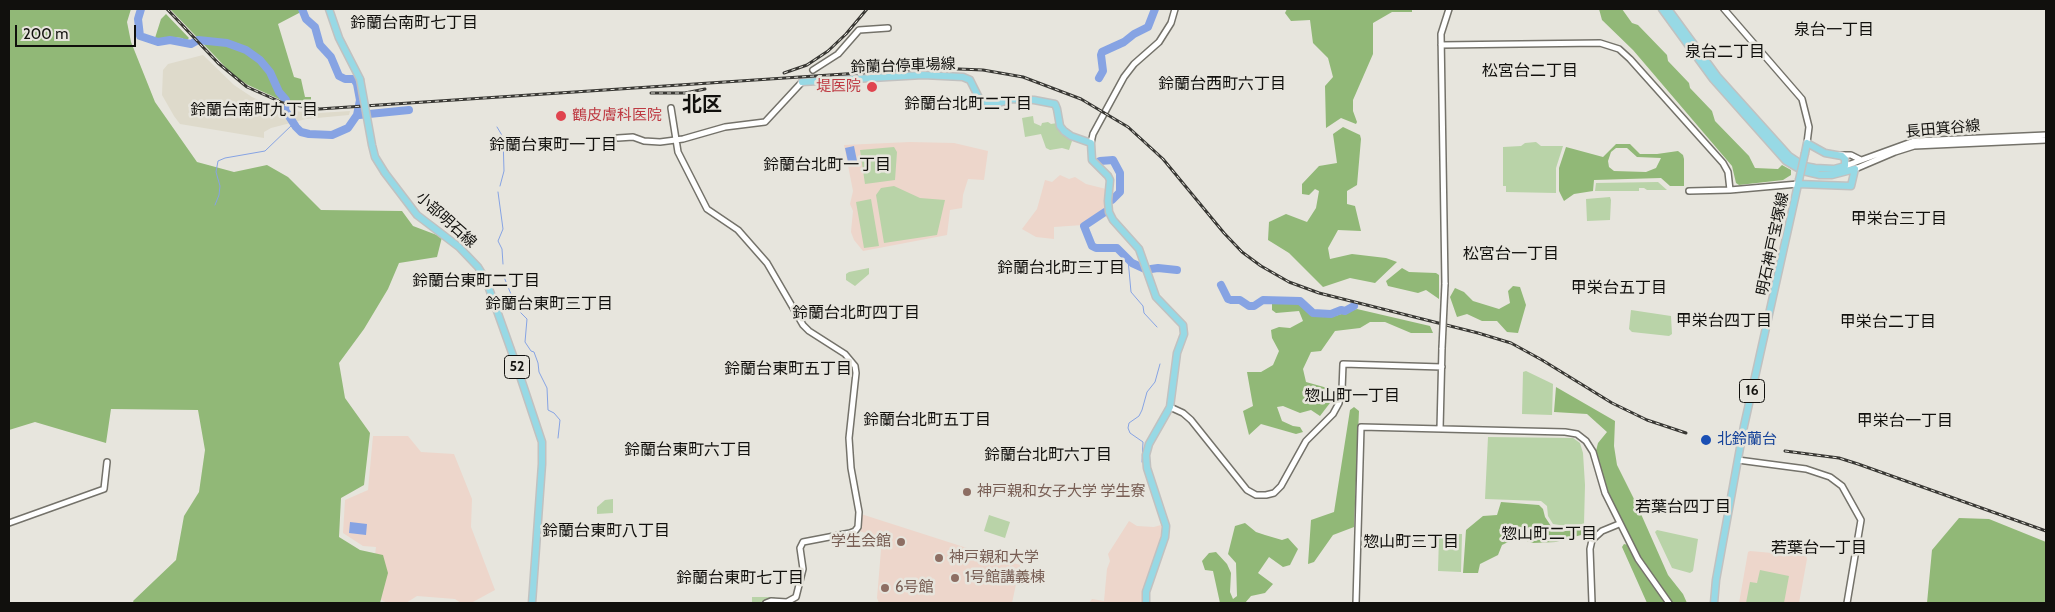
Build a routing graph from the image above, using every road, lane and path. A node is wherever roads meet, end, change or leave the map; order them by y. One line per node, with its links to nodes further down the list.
1 (329, 9): 32 (main road, 小部明石線 / 52, bridge)
2 (1175, 9): 16 (street)
3 (1449, 9): 8 (street)
4 (1662, 9): 21 (main road)
5 (1668, 9): 20 (main road)
6 (1724, 9): 17 (street)
7 (888, 28): 9 (street)
8 (1441, 45): 23 (street); 25 (street, bridge)
9 (813, 70)
10 (802, 82): 14 (street); 16 (main road, 鈴蘭台停車場線)
11 (671, 108): 14 (street)
12 (2046, 135): 19 (street, 長田箕谷線)
13 (618, 138): 14 (street)
14 (676, 140): 33 (street)
15 (2046, 140): 21 (street, 長田箕谷線)
16 (1090, 143): 26 (main road)
17 (1807, 143): 18 (main road); 22 (main road, 明石神戸宝塚線 / 16, bridge)
18 (1836, 155): 19 (street); 20 (main road)
19 (1861, 160): 20 (street, 長田箕谷線)
20 (1845, 166)
21 (1855, 169): 22 (main road, 明石神戸宝塚線)
22 (1799, 182): 23 (street); 28 (main road, 明石神戸宝塚線 / 16)
23 (1730, 190): 24 (street)
24 (1689, 191)
25 (1442, 367): 26 (street); 27 (street)
26 (1170, 406): 34 (main road)
27 (1440, 429): 31 (street); 35 (street)
28 (1738, 460): 38 (main road, 明石神戸宝塚線 / 16); 39 (street)
29 (107, 462): 30 (street)
30 (9, 523)
31 (1619, 524): 36 (street); 37 (street)
32 (532, 603)
33 (766, 603)
34 (1146, 603)
35 (1356, 603)
36 (1592, 603)
37 (1668, 603)
38 (1714, 603)
39 (1847, 603)

